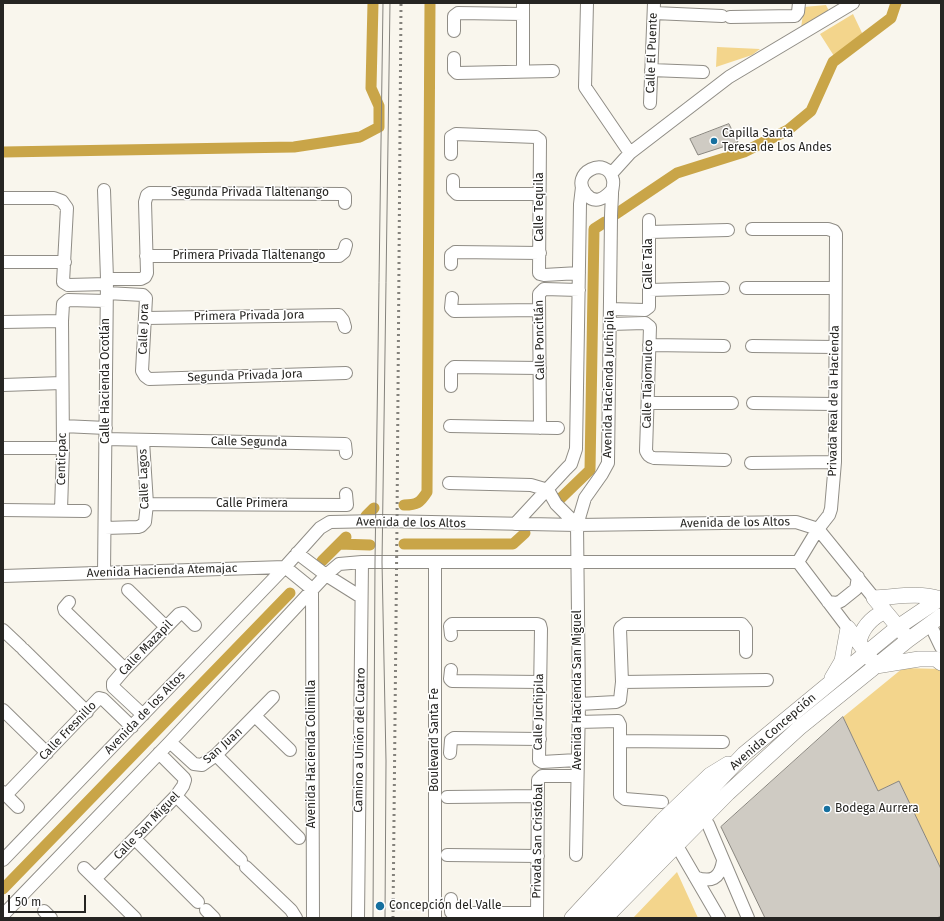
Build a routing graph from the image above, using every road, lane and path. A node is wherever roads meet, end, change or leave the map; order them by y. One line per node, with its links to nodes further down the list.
1 (587, 3): 13 (street)
2 (853, 3): 13 (street)
3 (523, 8): 6 (street); 9 (street)
4 (654, 8): 5 (street); 8 (street, Calle El Puente)
5 (798, 9)
6 (454, 31)
7 (454, 58): 9 (street)
8 (652, 70): 11 (street); 12 (street, Calle El Puente)
9 (523, 71): 10 (street)
10 (553, 71)
11 (703, 72)
12 (650, 103)
13 (630, 153): 15 (street)
14 (451, 154): 20 (street, Calle Tequila)
15 (611, 174): 17 (street); 19 (street)
16 (453, 180): 20 (street)
17 (582, 187): 19 (street); 31 (street)
18 (104, 190): 35 (street, Calle Hacienda Ocotlán)
19 (612, 190): 39 (street, Avenida Hacienda Juchipila)
20 (540, 194): 26 (street, Calle Tequila)
21 (3, 198): 29 (street)
22 (345, 203): 27 (street, Segunda Privada Tlaltenango)
23 (752, 229): 34 (street, Privada Real de la Hacienda)
24 (728, 230): 37 (street, Calle Tala)
25 (346, 246): 27 (street, Primera Privada Tlaltenango)
26 (540, 253): 30 (street); 31 (street, Calle Tequila)
27 (146, 256): 35 (street)
28 (3, 262): 29 (street)
29 (65, 262): 35 (street)
30 (451, 264)
31 (579, 273): 36 (street)
32 (723, 288): 37 (street)
33 (746, 288): 34 (street)
34 (835, 288): 49 (street, Privada Real de la Hacienda)
35 (107, 289): 41 (street, Calle Jora); 42 (street); 64 (street, Calle Hacienda Ocotlán)
36 (579, 290): 40 (street, Calle Poncitlán); 73 (street)
37 (649, 290): 39 (street, Calle Tala)
38 (452, 298): 40 (street)
39 (610, 309): 44 (street, Avenida Hacienda Juchipila)
40 (539, 310): 50 (street, Calle Poncitlán)
41 (146, 318): 45 (street, Primera Privada Jora); 52 (street, Calle Jora)
42 (62, 321): 43 (street); 53 (street)
43 (3, 322)
44 (610, 324): 46 (street, Calle Tlajomulco); 80 (street, Avenida Hacienda Juchipila)
45 (345, 327)
46 (649, 345): 47 (street); 56 (street, Calle Tlajomulco)
47 (724, 346)
48 (752, 346): 49 (street)
49 (835, 347): 59 (street, Privada Real de la Hacienda)
50 (540, 368): 55 (street); 62 (street, Calle Poncitlán)
51 (346, 373): 52 (street, Segunda Privada Jora)
52 (145, 376)
53 (62, 383): 54 (street); 60 (street)
54 (3, 385)
55 (451, 386)
56 (648, 403): 57 (street); 69 (street, Calle Tlajomulco)
57 (732, 403)
58 (753, 403): 59 (street)
59 (835, 404): 70 (street, Privada Real de la Hacienda)
60 (63, 426): 64 (street, Centicpac); 67 (street, Centicpac)
61 (450, 426): 62 (street)
62 (540, 428): 63 (street)
63 (558, 428)
64 (106, 434): 65 (street, Centicpac); 81 (street, Calle Hacienda Ocotlán)
65 (143, 441): 68 (street, Calle Segunda); 75 (street, Calle Lagos)
66 (3, 448): 67 (street)
67 (62, 448): 77 (street, Centicpac)
68 (346, 453)
69 (725, 460)
70 (835, 462): 71 (street); 82 (street, Privada Real de la Hacienda)
71 (751, 463)
72 (449, 483): 73 (street)
73 (548, 490): 79 (street); 80 (street)
74 (346, 494): 75 (street, Calle Primera)
75 (147, 504): 81 (street, Calle Lagos)
76 (3, 510): 77 (street)
77 (61, 510): 78 (street)
78 (85, 511)
79 (515, 524): 80 (street, Avenida de los Altos); 83 (street, Avenida de los Altos)
80 (577, 525): 82 (street, Avenida de los Altos); 86 (street, Avenida Hacienda San Miguel)
81 (105, 528): 89 (street, Calle Hacienda Ocotlán)
82 (818, 529): 87 (street, Privada Real de la Hacienda); 92 (street)
83 (297, 553): 88 (street, Avenida de los Altos); 90 (street)
84 (362, 562): 85 (street); 90 (street); 95 (street, Camino a Unión del Cuatro)
85 (435, 562): 86 (street); 168 (street, Boulevard Santa Fe)
86 (578, 562): 87 (street); 122 (street, Avenida Hacienda San Miguel)
87 (798, 562): 99 (street)
88 (285, 567): 89 (street, Avenida Hacienda Atemajac); 93 (street); 125 (street, Avenida de los Altos)
89 (104, 572): 91 (street, Avenida Hacienda Atemajac)
90 (326, 574): 93 (street); 95 (street)
91 (3, 576)
92 (858, 578): 96 (street); 99 (street)
93 (312, 589): 131 (street); 166 (street, Avenida Hacienda Colimilla)
94 (128, 590): 104 (street)
95 (361, 598): 167 (street, Camino a Unión del Cuatro)
96 (874, 598): 97 (main road); 101 (main road)
97 (940, 599): 100 (main road, Avenida Concepción)
98 (69, 602): 115 (street)
99 (828, 602): 106 (street)
100 (922, 610): 102 (main road); 105 (main road, Avenida Concepción)
101 (885, 611): 105 (main road); 111 (main road)
102 (935, 620): 109 (main road, Avenida Concepción); 110 (street)
103 (195, 625): 104 (street, Calle Mazapil)
104 (166, 627): 115 (street, Calle Mazapil)
105 (898, 627): 109 (main road); 111 (main road, Avenida Concepción)
106 (848, 628): 111 (main road); 120 (main road)
107 (3, 630): 124 (street)
108 (451, 635): 118 (street, Calle Juchipila)
109 (908, 640): 114 (main road, Avenida Concepción)
110 (941, 647)
111 (863, 648): 114 (main road); 120 (main road, Avenida Concepción)
112 (746, 652): 119 (street)
113 (941, 663): 114 (main road)
114 (876, 666): 140 (main road, Avenida Concepción)
115 (125, 669): 125 (street, Calle Mazapil)
116 (451, 670): 118 (street)
117 (767, 680): 119 (street)
118 (540, 682): 129 (street, Calle Juchipila)
119 (622, 682): 122 (street)
120 (829, 684): 137 (main road, Avenida Concepción)
121 (273, 697): 126 (street, San Juan)
122 (579, 704): 127 (street, Avenida Hacienda San Miguel)
123 (3, 710): 134 (street)
124 (87, 712): 128 (street, Calle Fresnillo); 134 (street, Calle Fresnillo)
125 (143, 715): 128 (street, Avenida de los Altos)
126 (255, 716): 133 (street); 138 (street, San Juan)
127 (578, 722): 130 (street); 139 (street, Avenida Hacienda San Miguel)
128 (132, 727): 155 (street, Avenida de los Altos)
129 (540, 739): 136 (street); 139 (street, Calle Juchipila)
130 (620, 741): 132 (street); 146 (street)
131 (170, 742): 135 (street); 138 (street, San Juan)
132 (723, 742)
133 (290, 750)
134 (47, 753): 142 (street, Calle Fresnillo)
135 (159, 753): 143 (street, Calle San Miguel); 162 (street)
136 (450, 753)
137 (744, 754): 169 (main road); 170 (main road, Avenida Concepción)
138 (216, 755): 149 (street)
139 (577, 760): 141 (street, Avenida Hacienda San Miguel)
140 (756, 768): 148 (main road); 171 (main road, Avenida Concepción)
141 (577, 776): 144 (street, Privada San Cristóbal); 153 (street, Avenida Hacienda San Miguel)
142 (4, 794): 147 (street)
143 (176, 796): 150 (street, Calle San Miguel); 164 (street)
144 (538, 796): 145 (street); 154 (street, Privada San Cristóbal)
145 (447, 797)
146 (662, 802)
147 (18, 807)
148 (708, 824): 151 (main road); 156 (street)
149 (299, 838)
150 (135, 839): 159 (street, Calle San Miguel); 161 (street)
151 (680, 851): 158 (street); 172 (main road)
152 (447, 855): 154 (street)
153 (576, 855)
154 (538, 856): 163 (street, Privada San Cristóbal)
155 (3, 860)
156 (723, 861): 158 (street); 174 (street)
157 (84, 868): 159 (street)
158 (695, 876): 173 (street)
159 (96, 879): 165 (street)
160 (452, 899): 163 (street)
161 (206, 910)
162 (3, 915)
163 (537, 915)
164 (296, 916)
165 (136, 918)
166 (313, 918)
167 (358, 918)
168 (435, 918)
169 (572, 918)
170 (589, 918)
171 (605, 918)
172 (619, 918)
173 (719, 918)
174 (748, 918)

